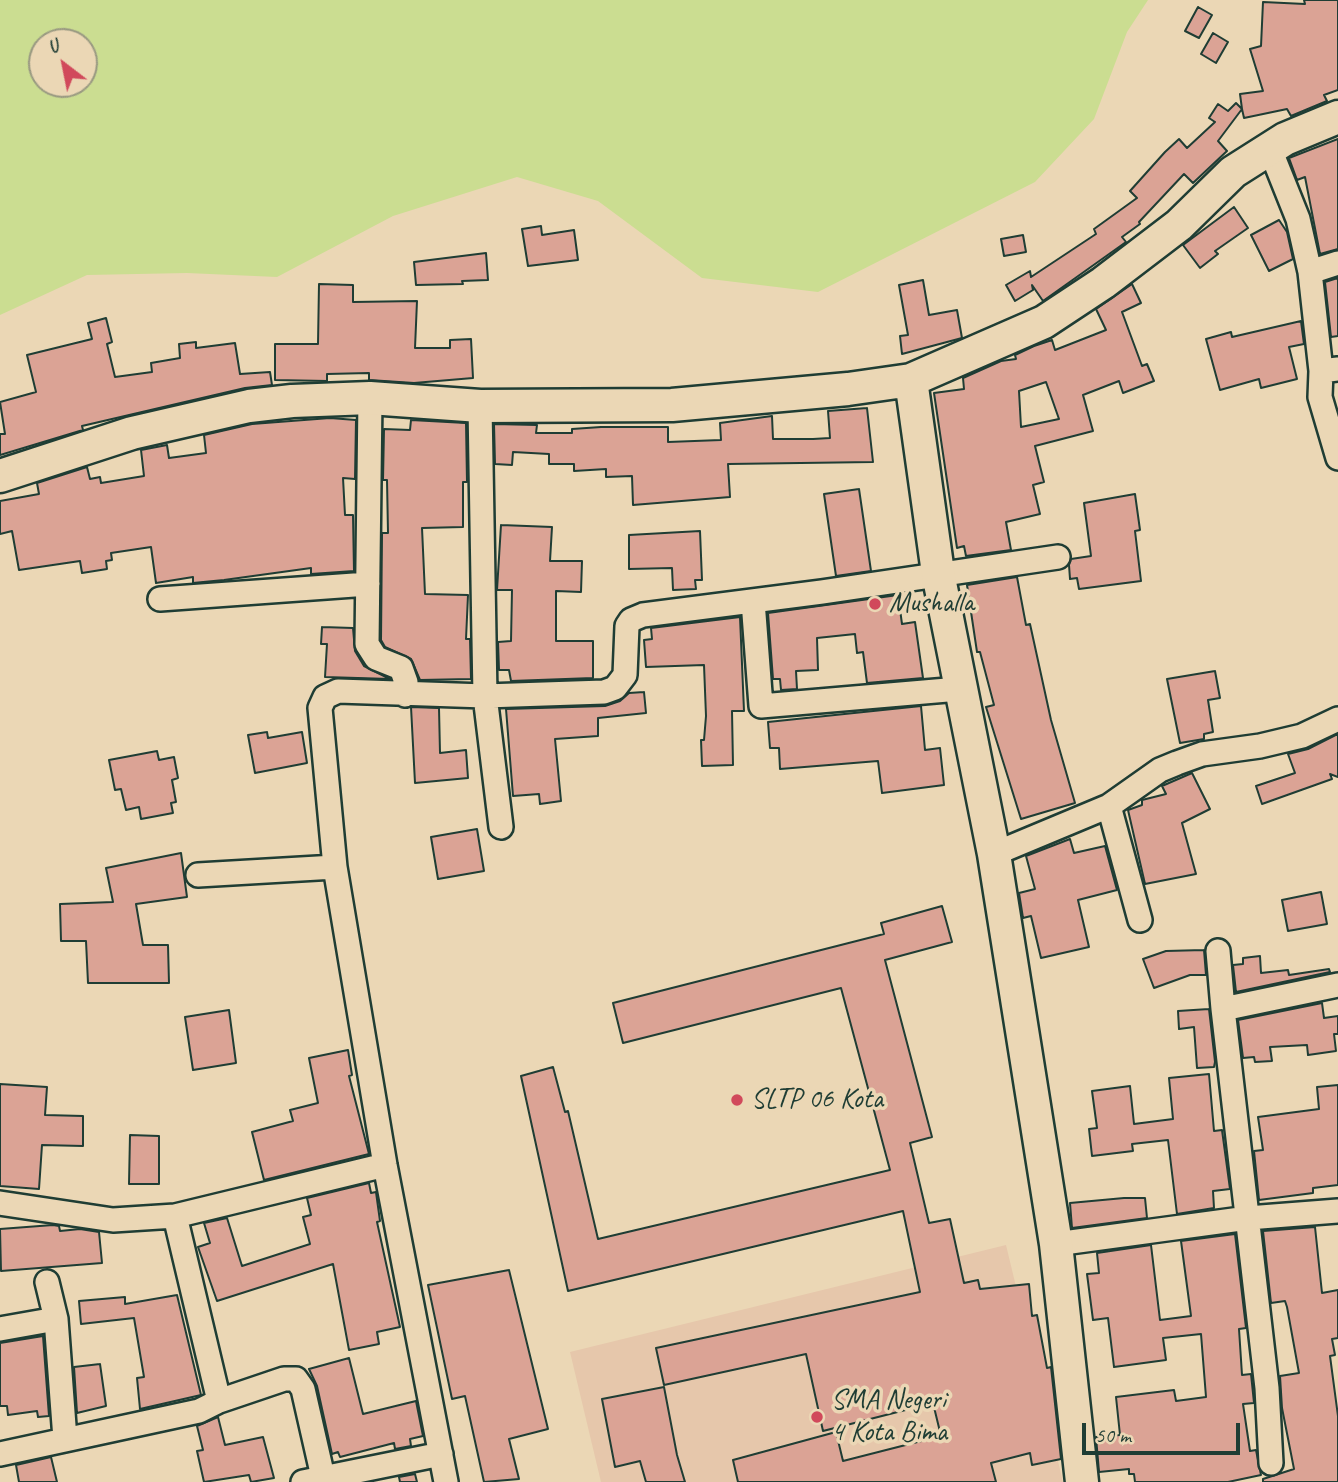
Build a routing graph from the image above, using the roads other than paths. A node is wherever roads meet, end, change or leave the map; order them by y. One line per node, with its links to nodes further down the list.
1 (1338, 117): 2 (street)
2 (1270, 149): 4 (street); 6 (street)
3 (1338, 264): 4 (street)
4 (1310, 272): 5 (street)
5 (1329, 370): 9 (street)
6 (911, 380): 8 (street); 12 (street)
7 (370, 398): 8 (street); 10 (street); 13 (street)
8 (480, 406): 18 (street)
9 (1338, 458)
10 (0, 476)
11 (1058, 557): 12 (street)
12 (938, 573): 15 (street); 16 (street)
13 (368, 584): 14 (street); 17 (street)
14 (160, 599)
15 (753, 601): 16 (street); 18 (street)
16 (959, 689): 22 (street)
17 (405, 695): 18 (street); 23 (street)
18 (485, 696): 21 (street)
19 (1338, 719): 20 (street)
20 (1110, 806): 22 (street); 25 (street)
21 (501, 827)
22 (994, 854): 34 (street)
23 (335, 867): 24 (street); 29 (street)
24 (198, 875)
25 (1140, 920)
26 (1218, 951): 28 (street)
27 (1338, 985): 28 (street)
28 (1223, 1009): 33 (street)
29 (385, 1165): 32 (street); 41 (street)
30 (0, 1203): 32 (street)
31 (1338, 1211): 33 (street)
32 (175, 1216): 38 (street)
33 (1248, 1218): 34 (street); 42 (street)
34 (1056, 1244): 45 (street)
35 (47, 1282): 36 (street)
36 (56, 1319): 37 (street); 39 (street)
37 (0, 1329)
38 (219, 1401): 39 (street); 43 (street)
39 (65, 1440): 40 (street)
40 (0, 1454)
41 (441, 1454): 43 (street); 44 (street)
42 (1271, 1463)
43 (313, 1480)
44 (446, 1482)
45 (1082, 1482)

